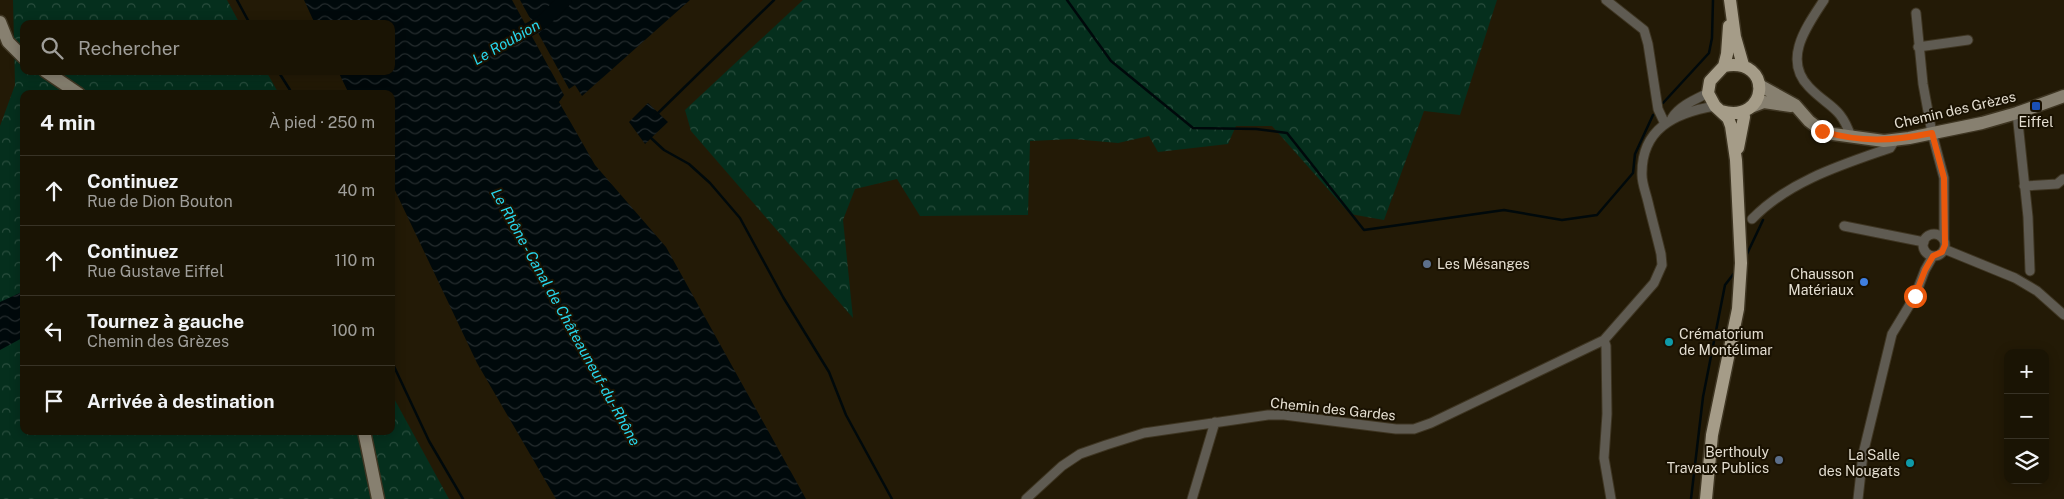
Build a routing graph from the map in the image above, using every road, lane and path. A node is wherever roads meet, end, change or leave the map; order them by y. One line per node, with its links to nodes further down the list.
1 (1606, 0): 20 (street)
2 (1824, 0): 22 (street)
3 (1730, 1): 9 (main road); 10 (main road)
4 (1916, 13): 7 (street)
5 (0, 22): 8 (street)
6 (1968, 40): 7 (street)
7 (1918, 47): 21 (street)
8 (20, 54)
9 (1743, 65): 10 (main road); 12 (main road)
10 (1724, 66): 14 (main road)
11 (51, 75): 13 (street)
12 (1759, 85): 17 (main road); 18 (street, Chemin des Grèzes)
13 (73, 90)
14 (1708, 93): 16 (main road); 20 (street)
15 (2064, 96): 19 (street, Chemin des Grèzes)
16 (1718, 109): 17 (main road); 20 (street); 24 (main road)
17 (1747, 110): 18 (street, Chemin des Grèzes); 24 (main road)
18 (1800, 110): 22 (street, Chemin des Grèzes)
19 (2017, 113): 21 (street, Chemin des Grèzes); 26 (street)
20 (1668, 122): 35 (street, Chemin des Gardes)
21 (1932, 133): 23 (street, Chemin des Grèzes); 29 (street)
22 (1851, 137): 23 (street, Chemin des Grèzes)
23 (1895, 140): 27 (street)
24 (1736, 160): 42 (main road)
25 (2063, 179): 26 (street)
26 (2024, 186): 33 (street)
27 (1752, 219)
28 (1844, 226): 30 (street)
29 (1942, 241): 30 (street); 31 (street); 34 (street)
30 (1924, 246): 31 (street); 32 (street)
31 (1933, 256): 32 (street)
32 (1925, 270): 43 (street)
33 (2030, 271)
34 (2064, 315)
35 (1604, 340): 36 (street, Chemin des Gardes); 41 (street)
36 (1215, 422): 39 (street, Chemin des Gardes); 40 (street)
37 (365, 435): 38 (street)
38 (378, 499)
39 (1026, 499)
40 (1192, 499)
41 (1611, 499)
42 (1706, 499)
43 (1858, 499)

